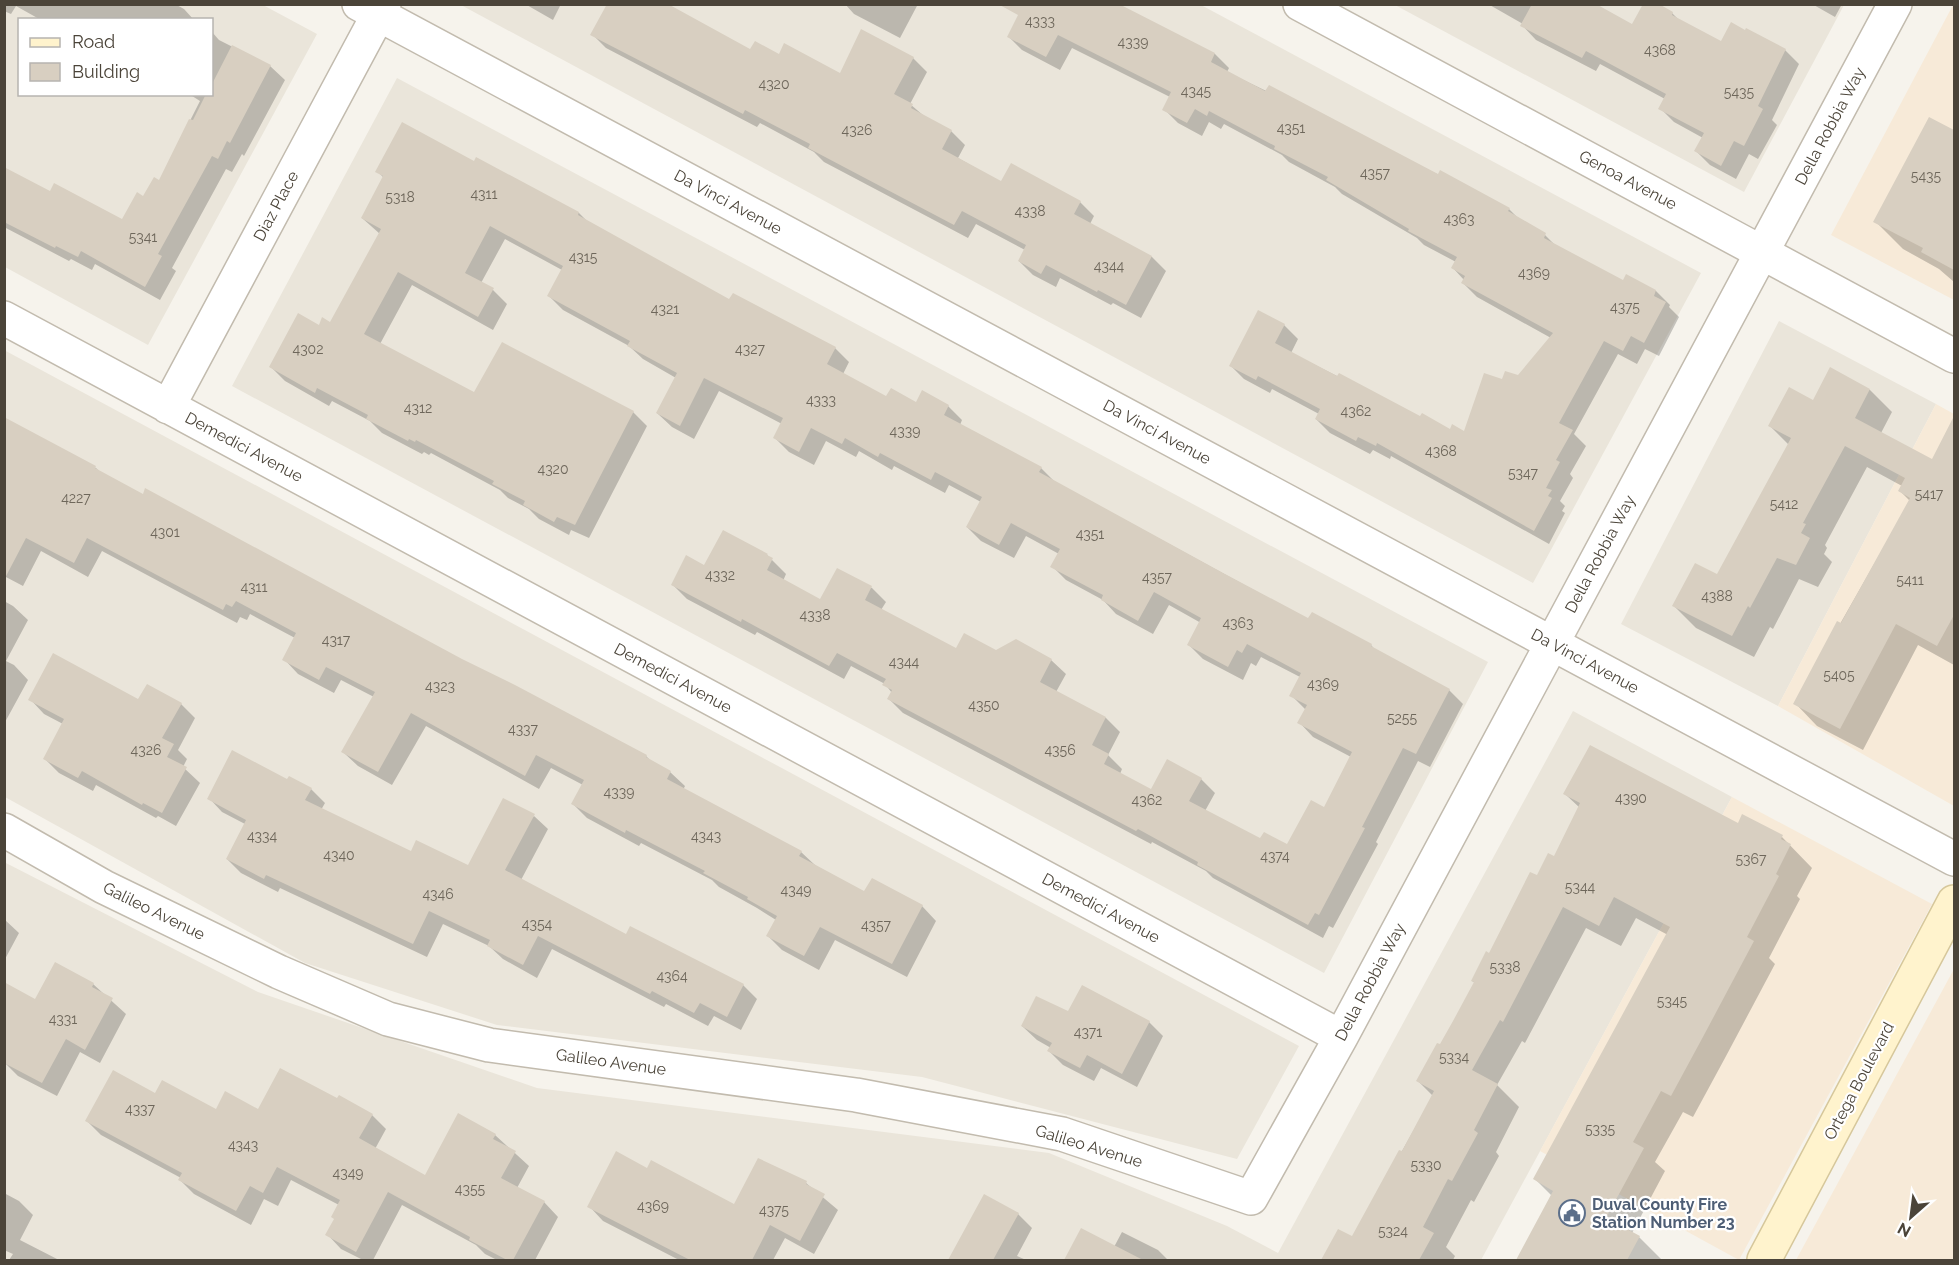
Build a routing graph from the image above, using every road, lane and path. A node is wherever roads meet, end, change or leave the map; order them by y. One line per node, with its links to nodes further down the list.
1 (1300, 4): 4 (street, Genoa Avenue)
2 (1895, 4): 4 (street, Della Robbia Way)
3 (374, 8): 7 (street, Diaz Place); 8 (street, Da Vinci Avenue)
4 (1762, 252): 6 (street, Genoa Avenue); 8 (street, Della Robbia Way)
5 (4, 318): 7 (street, Demedici Avenue)
6 (1954, 356)
7 (168, 407): 12 (street, Demedici Avenue)
8 (1552, 644): 10 (street, Da Vinci Avenue); 12 (street, Della Robbia Way)
9 (4, 830): 13 (street, Galileo Avenue)
10 (1954, 859)
11 (1954, 902): 14 (main road, Ortega Boulevard)
12 (1341, 1036): 13 (street, Della Robbia Way)
13 (1251, 1198)
14 (1764, 1260)

